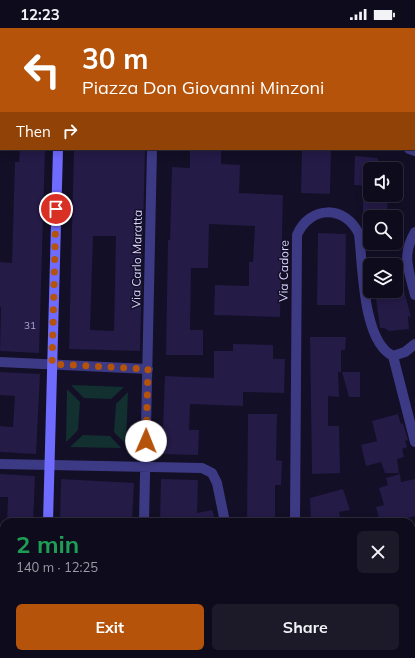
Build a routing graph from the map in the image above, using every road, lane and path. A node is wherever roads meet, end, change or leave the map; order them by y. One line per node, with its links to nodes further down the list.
1 (58, 150): 8 (street)
2 (152, 150): 9 (street, Via Carlo Maratta)
3 (415, 232): 4 (street)
4 (415, 295)
5 (415, 344): 6 (street)
6 (393, 356): 10 (street); 17 (street, Via Cadore)
7 (0, 362): 8 (street)
8 (52, 364): 9 (street); 12 (street)
9 (148, 369): 13 (street, Via Carlo Maratta)
10 (415, 442)
11 (0, 464): 12 (street)
12 (51, 465): 13 (street); 14 (street)
13 (146, 467): 15 (street); 16 (street)
14 (48, 518)
15 (144, 518)
16 (225, 518)
17 (295, 518)

